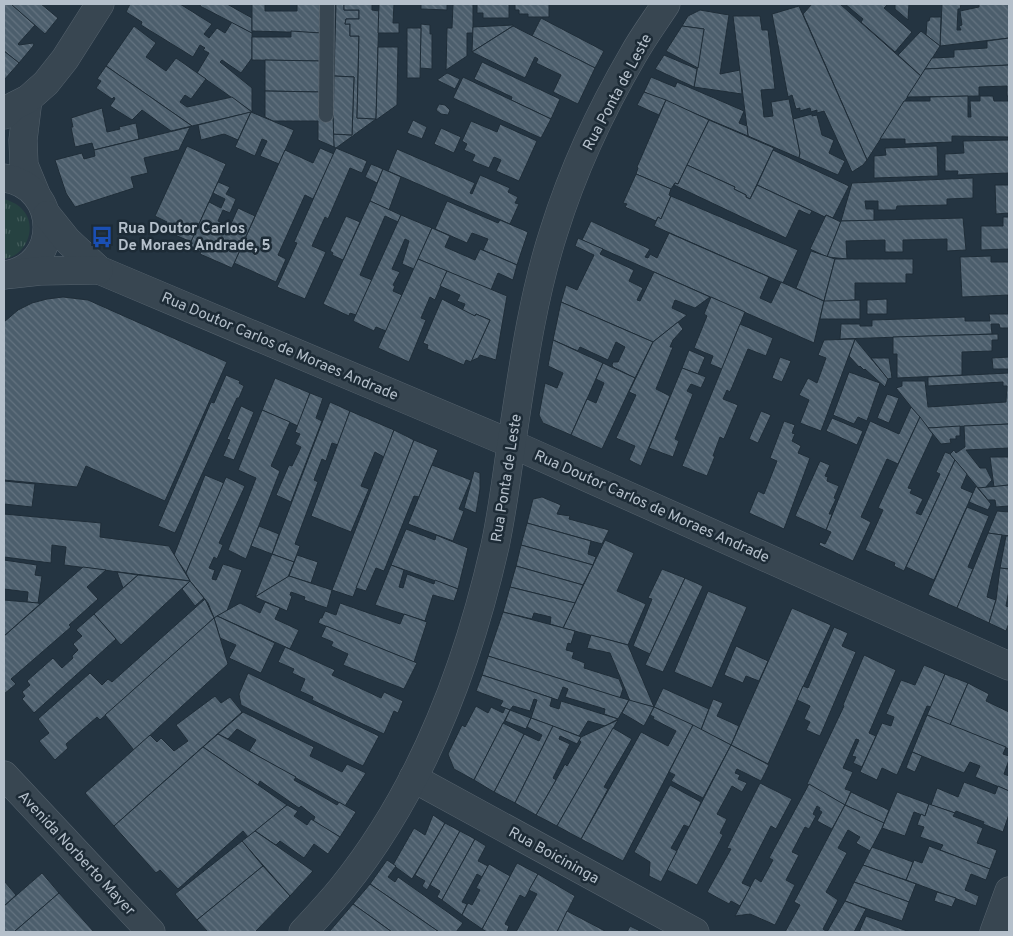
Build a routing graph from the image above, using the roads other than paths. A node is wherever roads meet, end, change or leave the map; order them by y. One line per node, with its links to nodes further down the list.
1 (100, 4): 4 (street)
2 (327, 4): 6 (lane)
3 (666, 4): 11 (street, Rua Ponta de Leste)
4 (28, 99): 5 (street); 8 (street)
5 (4, 115)
6 (326, 115)
7 (4, 178): 8 (street)
8 (41, 205): 9 (street, Rua Doutor Carlos de Moraes Andrade); 10 (street)
9 (99, 270): 10 (street, Rua Doutor Carlos de Moraes Andrade); 11 (street, Rua Doutor Carlos de Moraes Andrade)
10 (8, 274)
11 (512, 444): 12 (street, Rua Doutor Carlos de Moraes Andrade); 14 (street, Rua Ponta de Leste)
12 (1009, 666)
13 (4, 775): 16 (street, Avenida Norberto Mayer)
14 (413, 778): 17 (street, Rua Ponta de Leste); 18 (street, Rua Boicininga)
15 (1009, 891): 19 (street)
16 (151, 932)
17 (303, 932)
18 (695, 932)
19 (994, 932)

